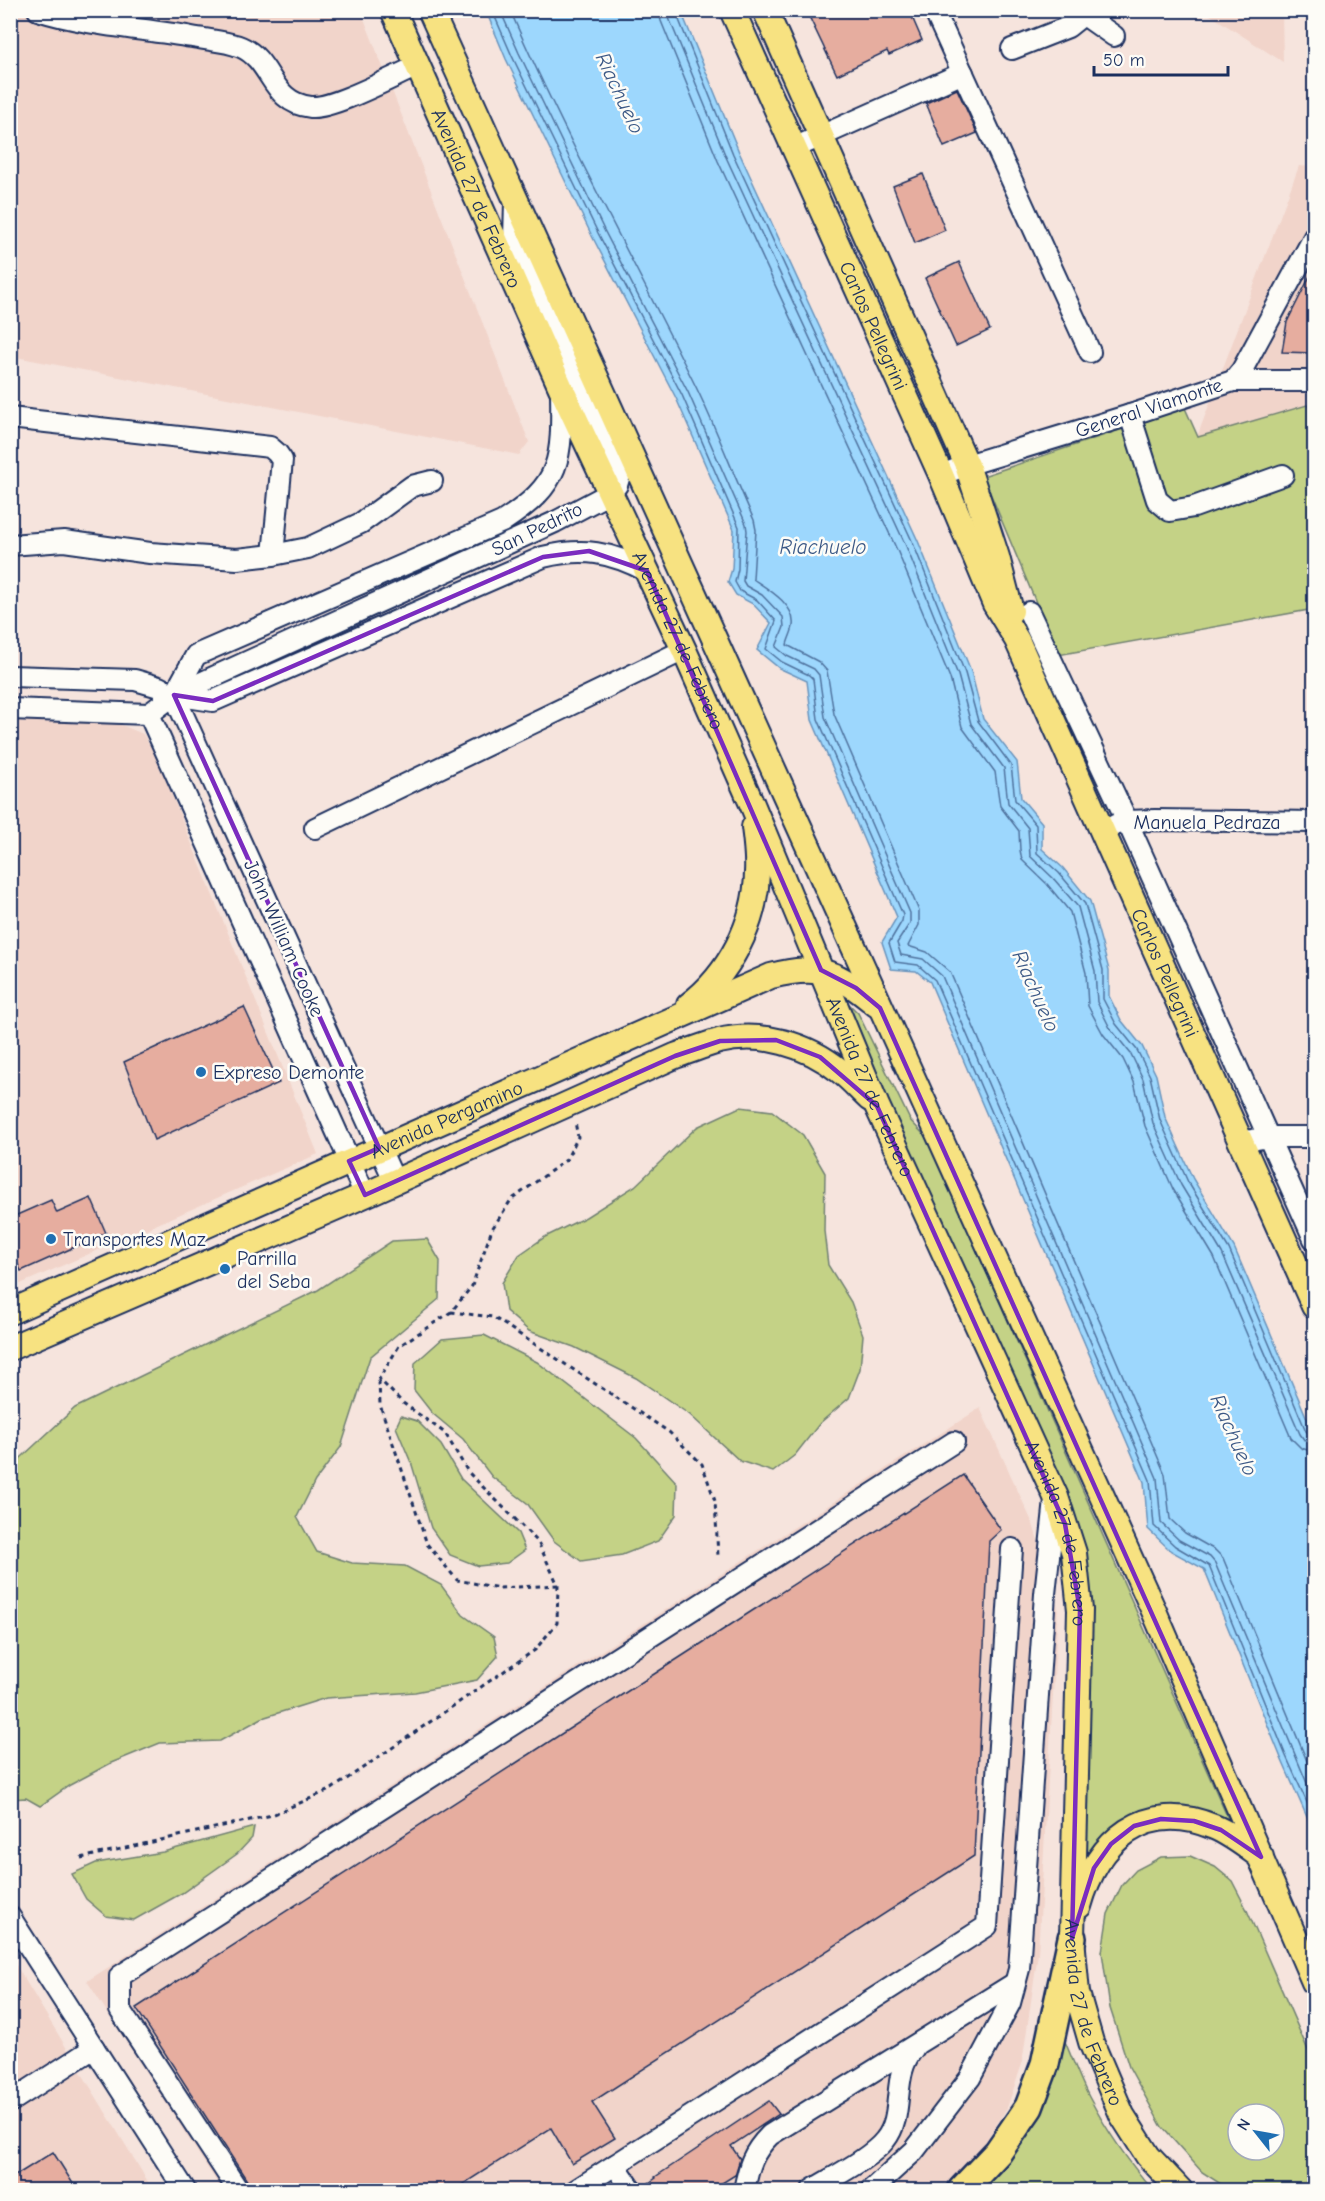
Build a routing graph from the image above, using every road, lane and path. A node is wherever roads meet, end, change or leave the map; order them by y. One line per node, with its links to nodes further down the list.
1 (38, 10): 10 (street)
2 (393, 10): 10 (main road, Avenida 27 de Febrero)
3 (430, 10): 14 (main road, Avenida 27 de Febrero)
4 (732, 10): 13 (main road, Carlos Pellegrini)
5 (765, 10): 12 (main road, Carlos Pellegrini)
6 (934, 10): 11 (street)
7 (1080, 13): 8 (street); 9 (street)
8 (1114, 36)
9 (1012, 49)
10 (417, 66): 19 (main road, Avenida 27 de Febrero)
11 (963, 73): 12 (street); 16 (street)
12 (822, 136): 13 (street); 22 (main road, Carlos Pellegrini)
13 (794, 148): 24 (main road, Carlos Pellegrini)
14 (515, 201): 26 (street); 43 (main road, Avenida 27 de Febrero)
15 (1314, 237): 17 (street, General Viamonte)
16 (1090, 352)
17 (1233, 381): 18 (street); 20 (street, General Viamonte)
18 (1314, 381)
19 (561, 388): 26 (main road, Avenida 27 de Febrero); 34 (street, San Pedrito)
20 (1130, 415): 22 (street, General Viamonte); 23 (street)
21 (10, 418): 28 (street)
22 (967, 465): 24 (street, General Viamonte); 31 (main road, Carlos Pellegrini)
23 (1283, 474)
24 (941, 475): 31 (main road, Carlos Pellegrini)
25 (432, 481): 28 (street)
26 (610, 493): 29 (main road, Avenida 27 de Febrero); 34 (street, San Pedrito)
27 (10, 545): 28 (street)
28 (273, 555)
29 (647, 571): 32 (main road, Avenida 27 de Febrero); 34 (street, San Pedrito)
30 (1029, 612): 38 (street, Carlos Pellegrini)
31 (1017, 640): 41 (main road, Carlos Pellegrini)
32 (684, 650): 37 (main road, Avenida 27 de Febrero); 40 (street)
33 (10, 676): 34 (street, San Pedrito)
34 (174, 695): 36 (street, San Pedrito); 50 (street, John William Cooke)
35 (10, 709): 36 (street)
36 (149, 714): 51 (street, John William Cooke)
37 (752, 804): 42 (main road, Avenida 27 de Febrero); 44 (main road)
38 (1127, 821): 39 (street, Manuela Pedraza); 41 (street, Manuela Pedraza); 47 (street, Carlos Pellegrini)
39 (1314, 822)
40 (315, 828)
41 (1101, 828): 49 (main road, Carlos Pellegrini)
42 (820, 970): 43 (main road, Avenida Pergamino); 44 (main road, Avenida Pergamino); 46 (main road, Avenida 27 de Febrero)
43 (880, 1008): 65 (main road, Avenida 27 de Febrero)
44 (671, 1019): 50 (main road, Avenida Pergamino)
45 (572, 1102): 46 (main road, Avenida Pergamino); 52 (main road, Avenida Pergamino); 57 (path)
46 (877, 1106): 61 (main road, Avenida 27 de Febrero)
47 (1269, 1137): 48 (street); 49 (street); 54 (street, Carlos Pellegrini)
48 (1314, 1137)
49 (1240, 1142): 55 (main road, Carlos Pellegrini)
50 (379, 1148): 51 (main road, Avenida Pergamino); 52 (street, John William Cooke)
51 (350, 1161): 53 (street, John William Cooke); 56 (main road, Avenida Pergamino)
52 (394, 1182): 53 (main road, Avenida Pergamino)
53 (365, 1195): 58 (main road, Avenida Pergamino)
54 (1314, 1239)
55 (1314, 1306)
56 (10, 1312)
57 (451, 1312): 59 (path); 63 (path)
58 (10, 1348)
59 (379, 1379): 64 (path); 64 (path)
60 (954, 1442): 76 (street)
61 (1056, 1497): 68 (main road, Avenida 27 de Febrero); 70 (street)
62 (1012, 1549): 74 (street)
63 (718, 1556)
64 (558, 1586): 66 (path)
65 (1261, 1857): 68 (main road); 69 (main road, Avenida 27 de Febrero)
66 (81, 1858)
67 (10, 1917): 72 (street)
68 (1072, 1938): 82 (highway); 83 (main road, Avenida 27 de Febrero)
69 (1314, 1982)
70 (1015, 1983): 71 (street); 81 (street)
71 (920, 2042): 79 (street); 80 (street)
72 (94, 2048): 73 (street); 75 (street)
73 (10, 2102)
74 (615, 2165): 77 (street); 78 (street)
75 (185, 2190)
76 (238, 2190)
77 (576, 2190)
78 (632, 2190)
79 (744, 2190)
80 (812, 2190)
81 (871, 2190)
82 (962, 2190)
83 (1180, 2190)

